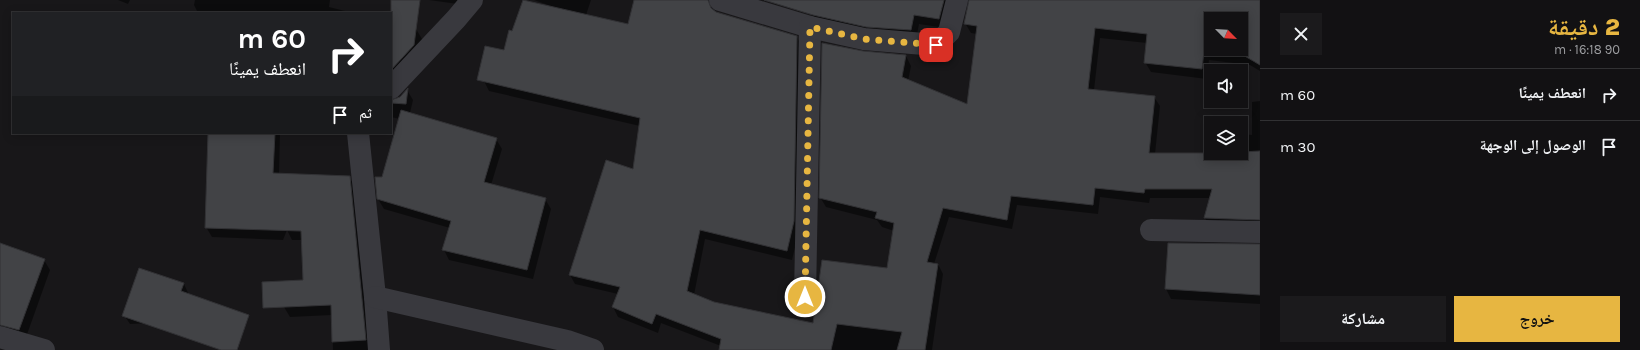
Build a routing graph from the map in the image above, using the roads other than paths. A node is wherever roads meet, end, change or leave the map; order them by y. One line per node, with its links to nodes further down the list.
1 (472, 0): 5 (street)
2 (720, 0): 4 (street)
3 (958, 0): 4 (street)
4 (810, 27): 10 (street)
5 (392, 87)
6 (358, 134): 9 (street)
7 (1151, 230): 8 (street)
8 (1260, 232)
9 (375, 297): 13 (street); 14 (street)
10 (805, 297)
11 (0, 337): 12 (street)
12 (44, 350)
13 (379, 350)
14 (593, 350)

